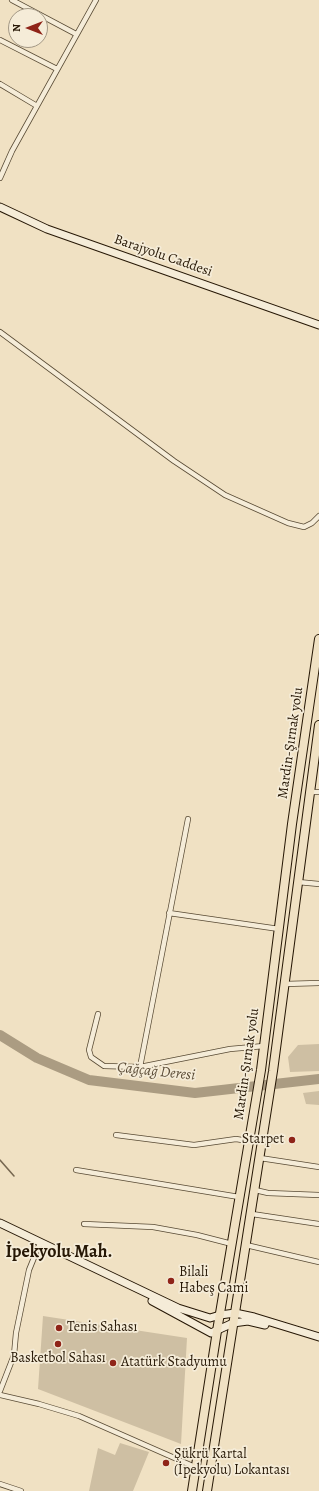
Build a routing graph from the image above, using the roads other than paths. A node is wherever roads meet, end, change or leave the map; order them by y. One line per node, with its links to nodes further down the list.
1 (12, 0): 3 (street)
2 (96, 0): 3 (street)
3 (76, 34): 5 (street)
4 (0, 40): 5 (street)
5 (57, 69): 7 (street)
6 (0, 84): 7 (street)
7 (37, 106): 8 (street)
8 (0, 178)
9 (0, 207): 10 (main road, Barajyolu Caddesi)
10 (319, 325)
11 (0, 332): 12 (street)
12 (319, 516)
13 (319, 639): 22 (highway, Mardin-Şırnak yolu)
14 (319, 725): 15 (highway, Mardin-Şırnak yolu)
15 (316, 763): 16 (highway, Mardin-Şırnak yolu)
16 (309, 792): 17 (street); 19 (highway, Mardin-Şırnak yolu)
17 (319, 792)
18 (188, 819): 21 (street)
19 (298, 882): 20 (street); 23 (highway, Mardin-Şırnak yolu)
20 (319, 884)
21 (169, 913): 22 (street); 27 (street)
22 (279, 929): 26 (highway, Mardin-Şırnak yolu)
23 (286, 984): 24 (street); 30 (highway, Mardin-Şırnak yolu)
24 (319, 984)
25 (98, 1014): 27 (street)
26 (264, 1046): 27 (street); 29 (highway, Mardin-Şırnak yolu)
27 (140, 1067)
28 (116, 1135): 29 (street)
29 (248, 1141): 35 (highway, Mardin-Şırnak yolu)
30 (260, 1158): 31 (street); 33 (highway, Mardin-Şırnak yolu)
31 (319, 1167)
32 (76, 1170): 35 (street)
33 (255, 1190): 34 (street); 36 (highway, Mardin-Şırnak yolu)
34 (319, 1195)
35 (239, 1197): 41 (highway, Mardin-Şırnak yolu)
36 (252, 1214): 39 (street); 42 (highway, Mardin-Şırnak yolu)
37 (0, 1223): 40 (main road)
38 (84, 1224): 41 (street)
39 (319, 1224)
40 (40, 1243): 43 (main road); 50 (street)
41 (232, 1244): 46 (highway, Mardin-Şırnak yolu)
42 (246, 1245): 44 (street); 45 (highway, Mardin-Şırnak yolu)
43 (60, 1253): 46 (main road); 48 (main road)
44 (319, 1262)
45 (235, 1313): 46 (main road); 47 (highway, Mardin-Şırnak yolu); 49 (main road)
46 (220, 1315): 48 (highway, Mardin-Şırnak yolu)
47 (233, 1322): 48 (main road); 49 (main road); 56 (highway, Mardin-Şırnak yolu)
48 (217, 1331): 52 (highway, Mardin-Şırnak yolu)
49 (319, 1337)
50 (0, 1391)
51 (0, 1395): 52 (street)
52 (195, 1467): 55 (highway, Mardin-Şırnak yolu)
53 (0, 1484): 54 (street)
54 (20, 1491)
55 (192, 1491)
56 (207, 1491)

